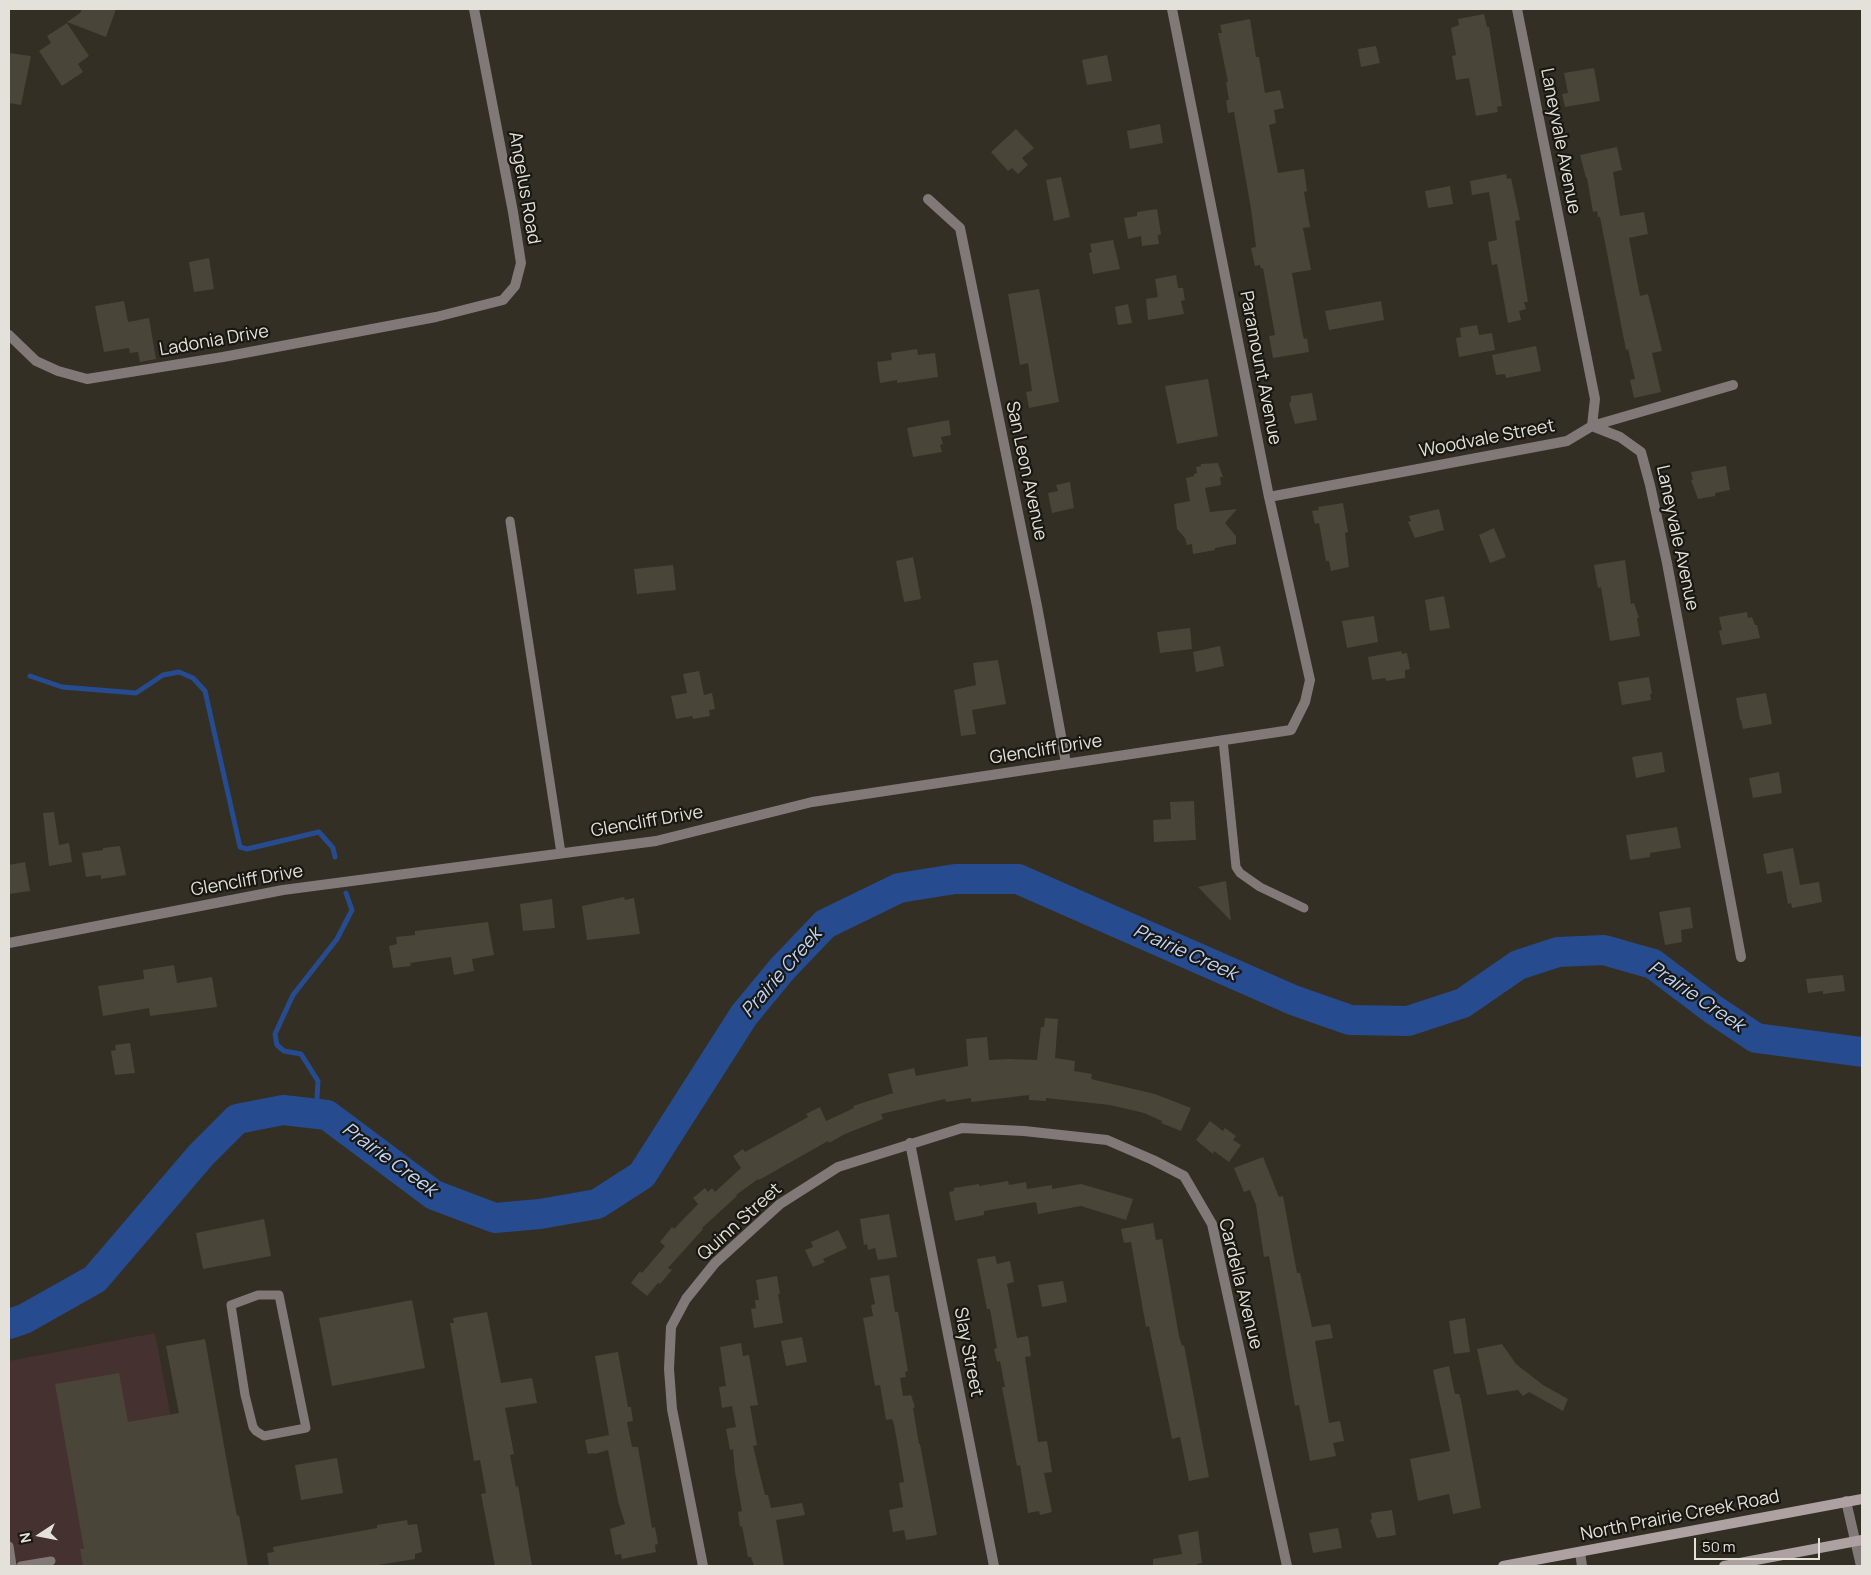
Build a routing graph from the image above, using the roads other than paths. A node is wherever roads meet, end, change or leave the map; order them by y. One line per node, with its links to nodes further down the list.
1 (474, 9): 5 (street, Angelus Road)
2 (1172, 9): 9 (street, Paramount Avenue)
3 (1517, 9): 8 (street, Laneyvale Avenue)
4 (928, 199): 13 (street, San Leon Avenue)
5 (436, 317): 6 (street, Ladonia Drive)
6 (9, 335)
7 (1733, 385): 8 (street, Woodvale Street)
8 (1592, 426): 9 (street, Woodvale Street); 17 (street, Laneyvale Avenue)
9 (1269, 497): 11 (street, Paramount Avenue)
10 (510, 521): 14 (lane)
11 (1291, 730): 12 (street, Glencliff Drive)
12 (1223, 740): 13 (street, Glencliff Drive); 15 (lane)
13 (1066, 763): 14 (street, Glencliff Drive)
14 (560, 853): 16 (street, Glencliff Drive)
15 (1304, 908)
16 (9, 944)
17 (1741, 957)
18 (910, 1143): 28 (street, Quinn Street); 29 (street, Slay Street); 30 (street, Cardella Avenue)
19 (306, 1428): 19 (lane)
20 (1862, 1499): 21 (main road, North Prairie Creek Road)
21 (1846, 1500): 22 (street); 24 (main road, North Prairie Creek Road)
22 (1859, 1541): 33 (main road); 34 (street)
23 (9, 1546): 26 (lane)
24 (1580, 1552): 31 (main road, North Prairie Creek Road); 32 (street)
25 (51, 1561): 27 (lane)
26 (12, 1566)
27 (21, 1566)
28 (704, 1566)
29 (994, 1566)
30 (1287, 1566)
31 (1503, 1566)
32 (1582, 1566)
33 (1724, 1566)
34 (1860, 1566)

